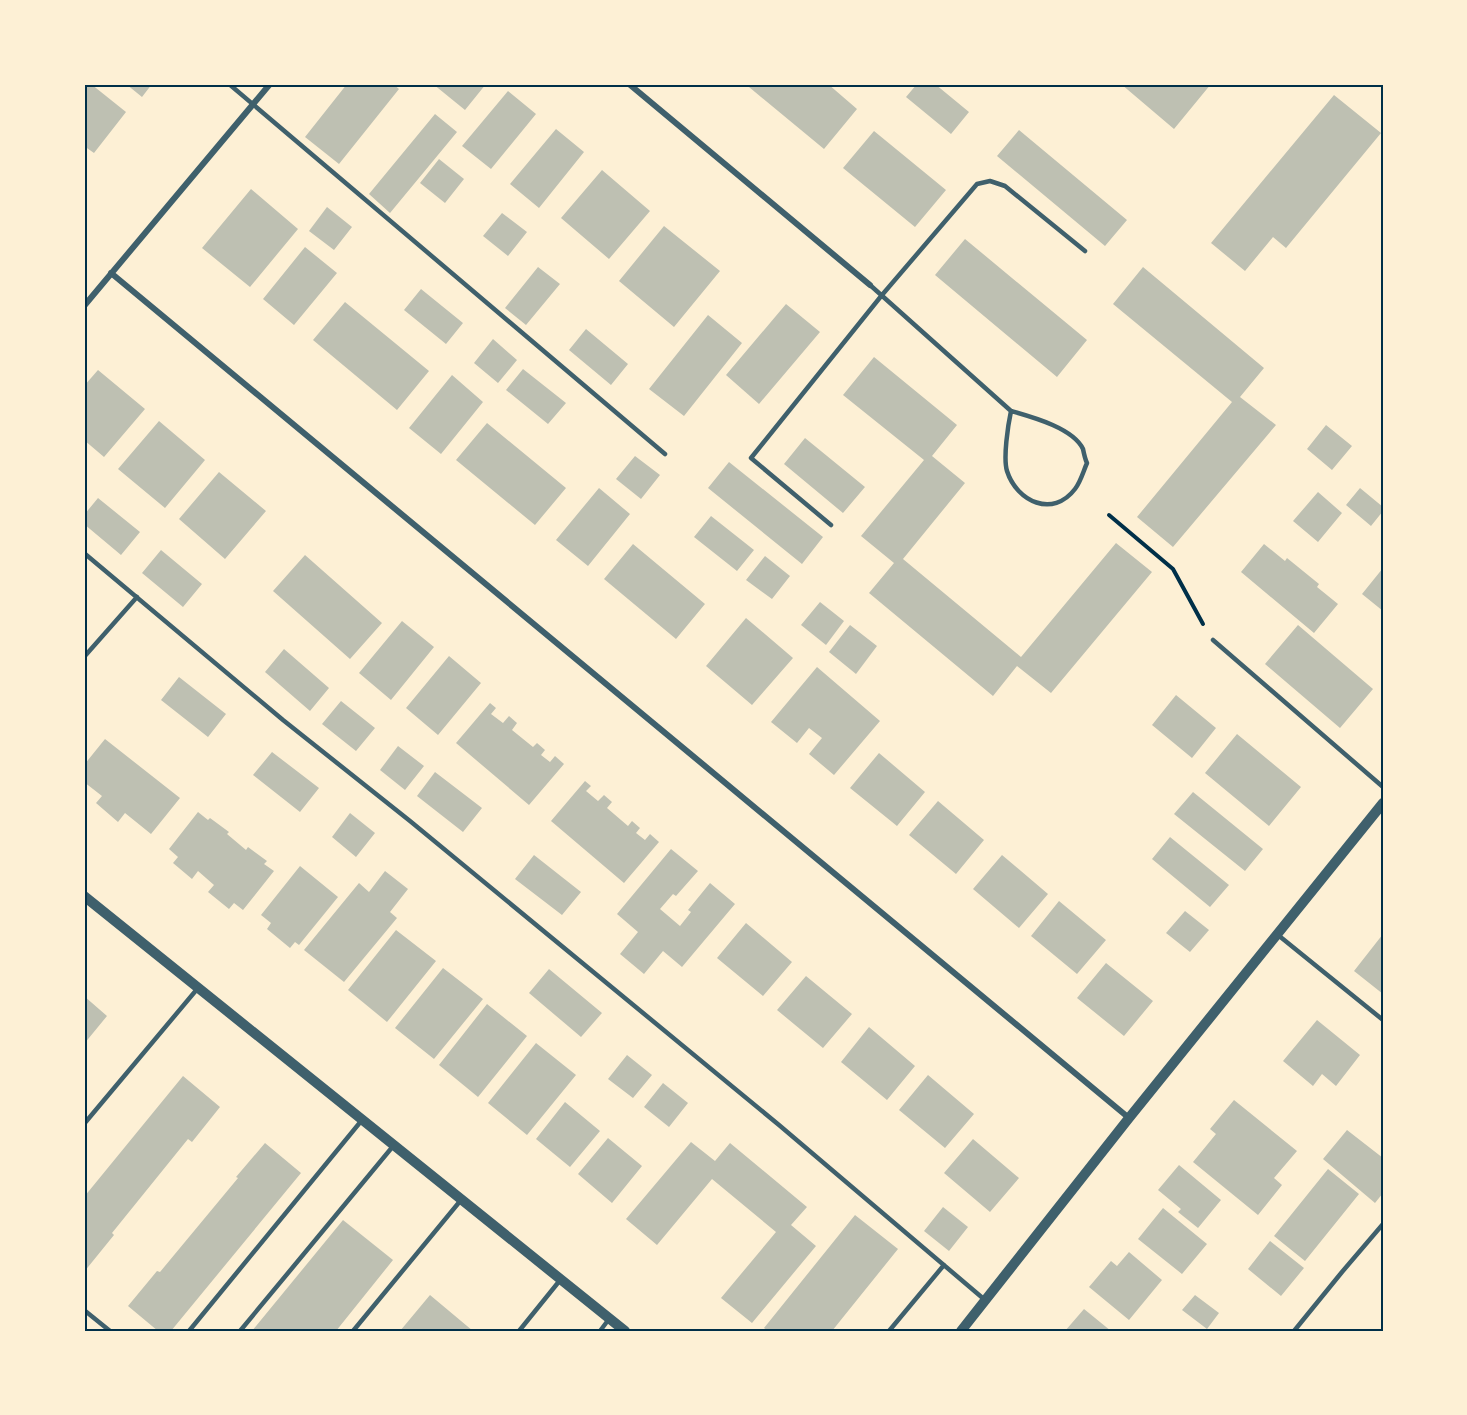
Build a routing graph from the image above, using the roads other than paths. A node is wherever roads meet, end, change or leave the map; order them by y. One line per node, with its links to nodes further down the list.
1 (229, 84): 4 (lane)
2 (270, 84): 4 (street)
3 (629, 84): 7 (street)
4 (253, 104): 6 (street); 11 (lane)
5 (1085, 252): 8 (lane)
6 (111, 273): 9 (street); 23 (street)
7 (870, 285): 8 (lane)
8 (882, 296): 10 (lane); 12 (lane)
9 (84, 306)
10 (1011, 411): 10 (lane)
11 (665, 454)
12 (831, 525)
13 (84, 553): 14 (lane)
14 (137, 597): 16 (lane); 29 (lane)
15 (1212, 640): 17 (lane)
16 (84, 657)
17 (1383, 787)
18 (1383, 803): 20 (street)
19 (84, 896): 21 (street)
20 (1278, 934): 22 (lane); 23 (street)
21 (198, 988): 24 (street); 25 (lane)
22 (1383, 1020)
23 (1129, 1118): 31 (street)
24 (362, 1120): 26 (street); 35 (lane)
25 (84, 1124)
26 (394, 1145): 27 (street); 36 (lane)
27 (461, 1200): 30 (street); 37 (lane)
28 (1383, 1224): 43 (lane)
29 (944, 1265): 31 (lane); 41 (lane)
30 (561, 1279): 33 (street); 38 (lane)
31 (985, 1301): 42 (street)
32 (84, 1310): 34 (lane)
33 (610, 1319): 39 (lane); 40 (street)
34 (110, 1331)
35 (189, 1331)
36 (240, 1331)
37 (353, 1331)
38 (519, 1331)
39 (600, 1331)
40 (625, 1331)
41 (889, 1331)
42 (961, 1331)
43 (1294, 1331)

